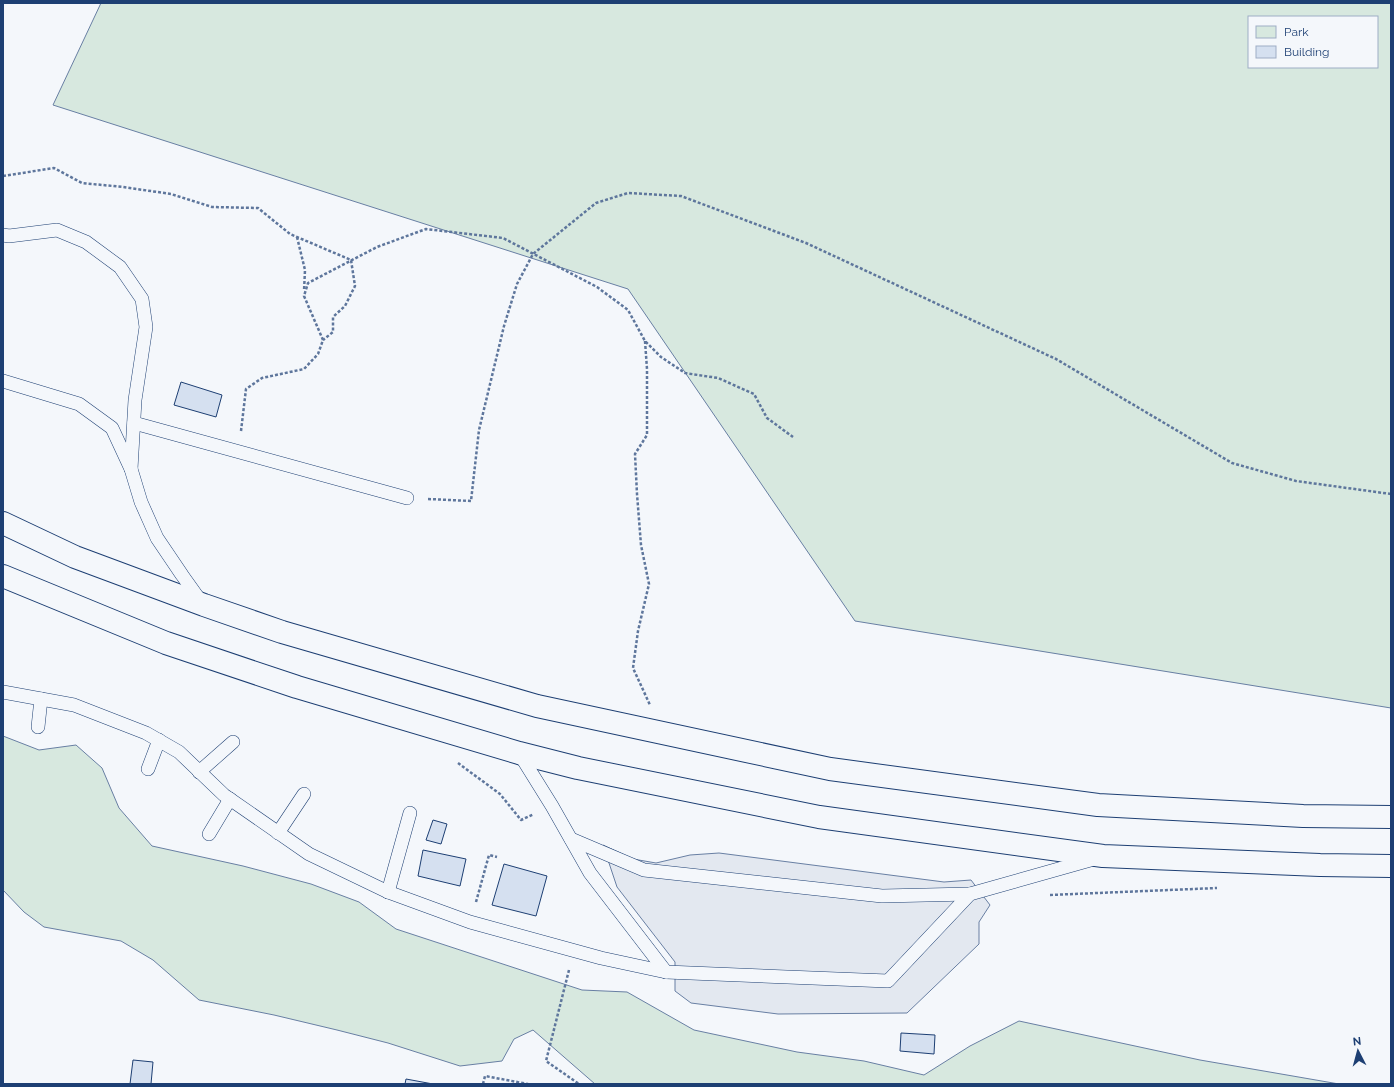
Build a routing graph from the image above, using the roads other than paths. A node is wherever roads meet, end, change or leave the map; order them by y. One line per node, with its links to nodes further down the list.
1 (3, 235): 3 (lane)
2 (3, 381): 4 (lane)
3 (134, 423): 4 (lane); 5 (lane)
4 (131, 469): 8 (lane)
5 (407, 498)
6 (3, 524): 8 (highway)
7 (3, 576): 14 (highway)
8 (204, 605): 20 (highway)
9 (3, 692): 10 (lane)
10 (42, 699): 11 (lane); 12 (lane)
11 (38, 727)
12 (159, 740): 15 (lane); 16 (lane)
13 (234, 742): 16 (lane)
14 (519, 753): 23 (lane); 24 (highway)
15 (148, 769)
16 (199, 772): 18 (lane)
17 (304, 794): 21 (lane)
18 (230, 799): 21 (lane); 22 (lane)
19 (410, 813): 26 (lane)
20 (1391, 817)
21 (278, 833): 26 (lane)
22 (209, 834)
23 (570, 839): 27 (lane); 28 (lane)
24 (1104, 856): 25 (highway); 27 (lane)
25 (1391, 866)
26 (388, 892): 28 (lane)
27 (970, 894): 28 (lane)
28 (666, 972)

